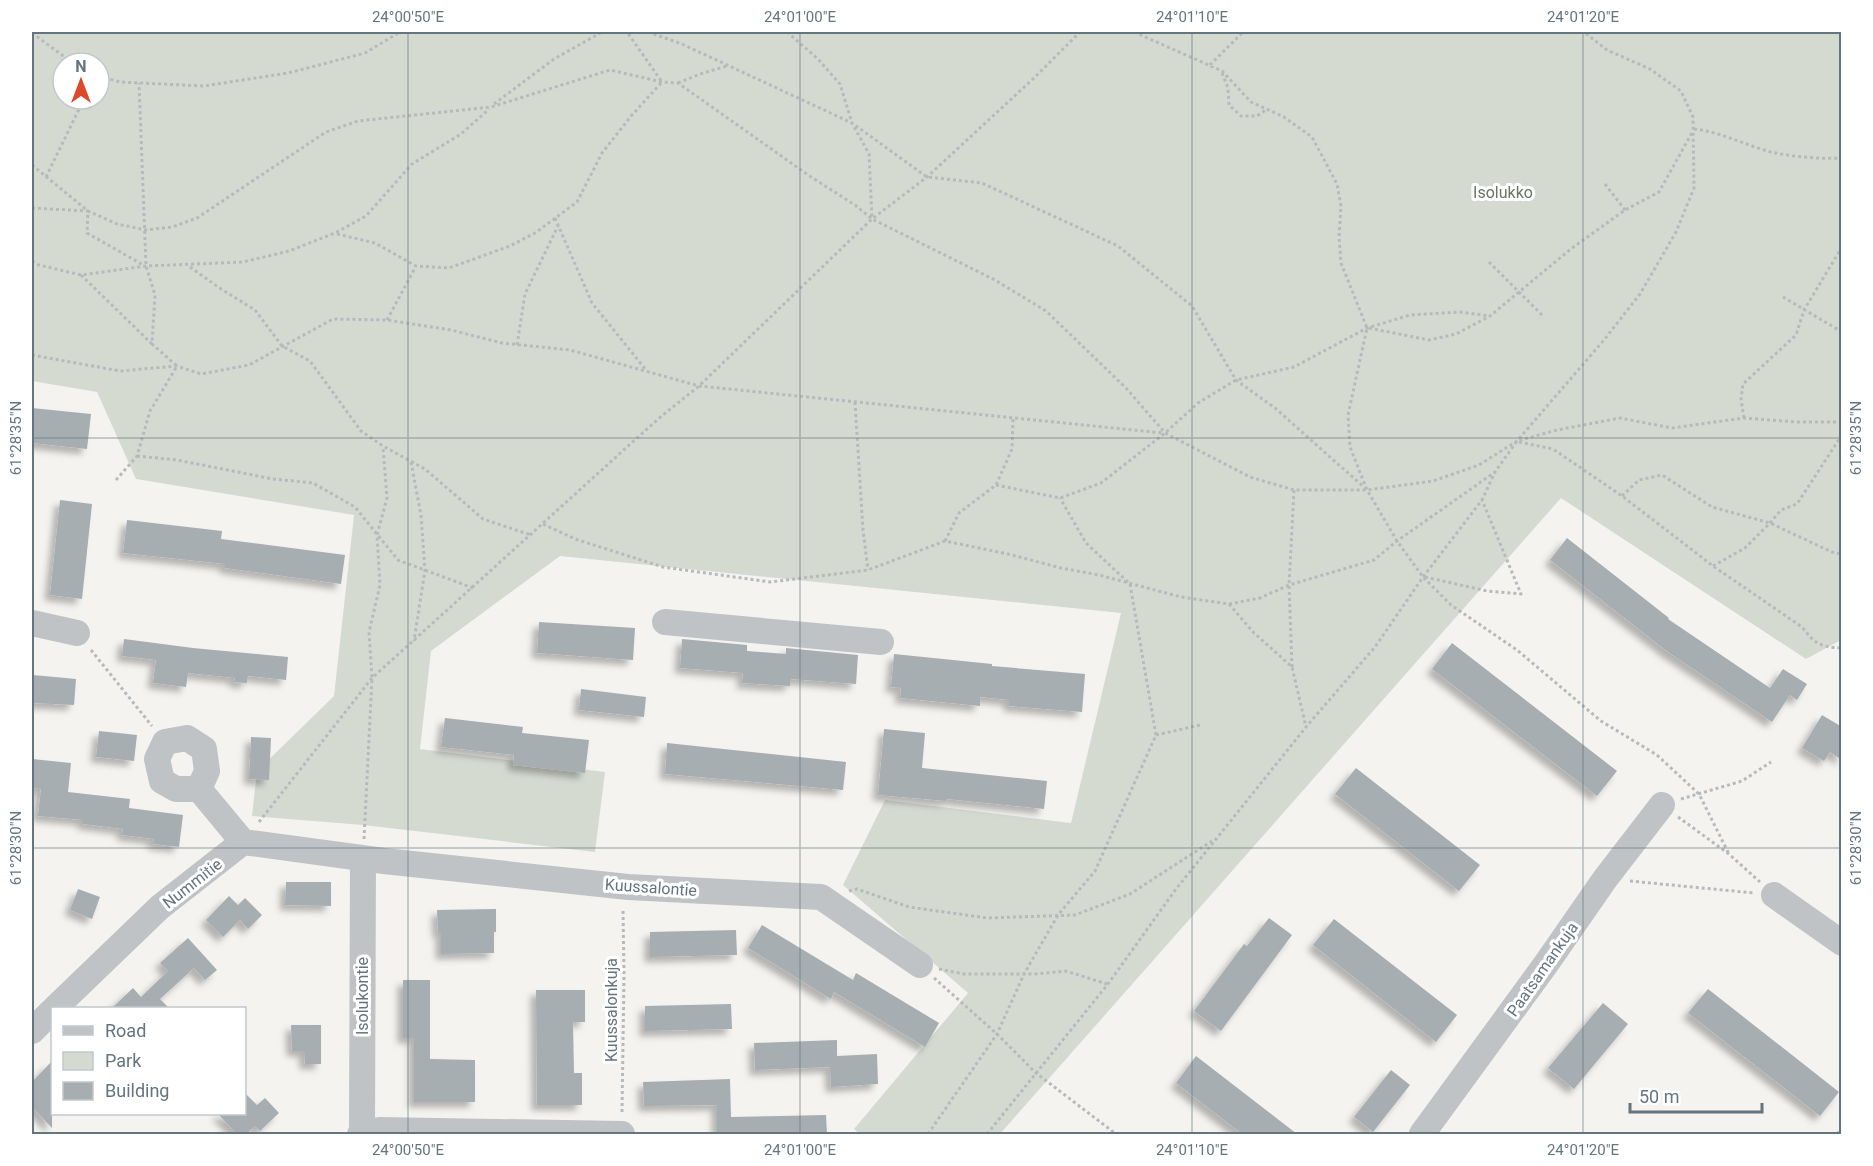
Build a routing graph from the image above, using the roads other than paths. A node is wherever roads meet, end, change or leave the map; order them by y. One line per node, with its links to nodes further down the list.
1 (665, 622): 4 (street)
2 (32, 623): 3 (street)
3 (77, 633)
4 (881, 642)
5 (199, 789): 5 (street); 7 (street)
6 (1662, 805): 17 (street, Paatsamankuja)
7 (243, 842): 8 (street); 12 (street, Nummitie)
8 (363, 858): 11 (street, Kuussalontie); 15 (street, Isolukontie)
9 (1774, 895): 10 (street)
10 (1842, 943)
11 (920, 965)
12 (57, 1007)
13 (51, 1013): 14 (street, Nummitie)
14 (32, 1031)
15 (361, 1134): 16 (street)
16 (622, 1134)
17 (1422, 1134)

